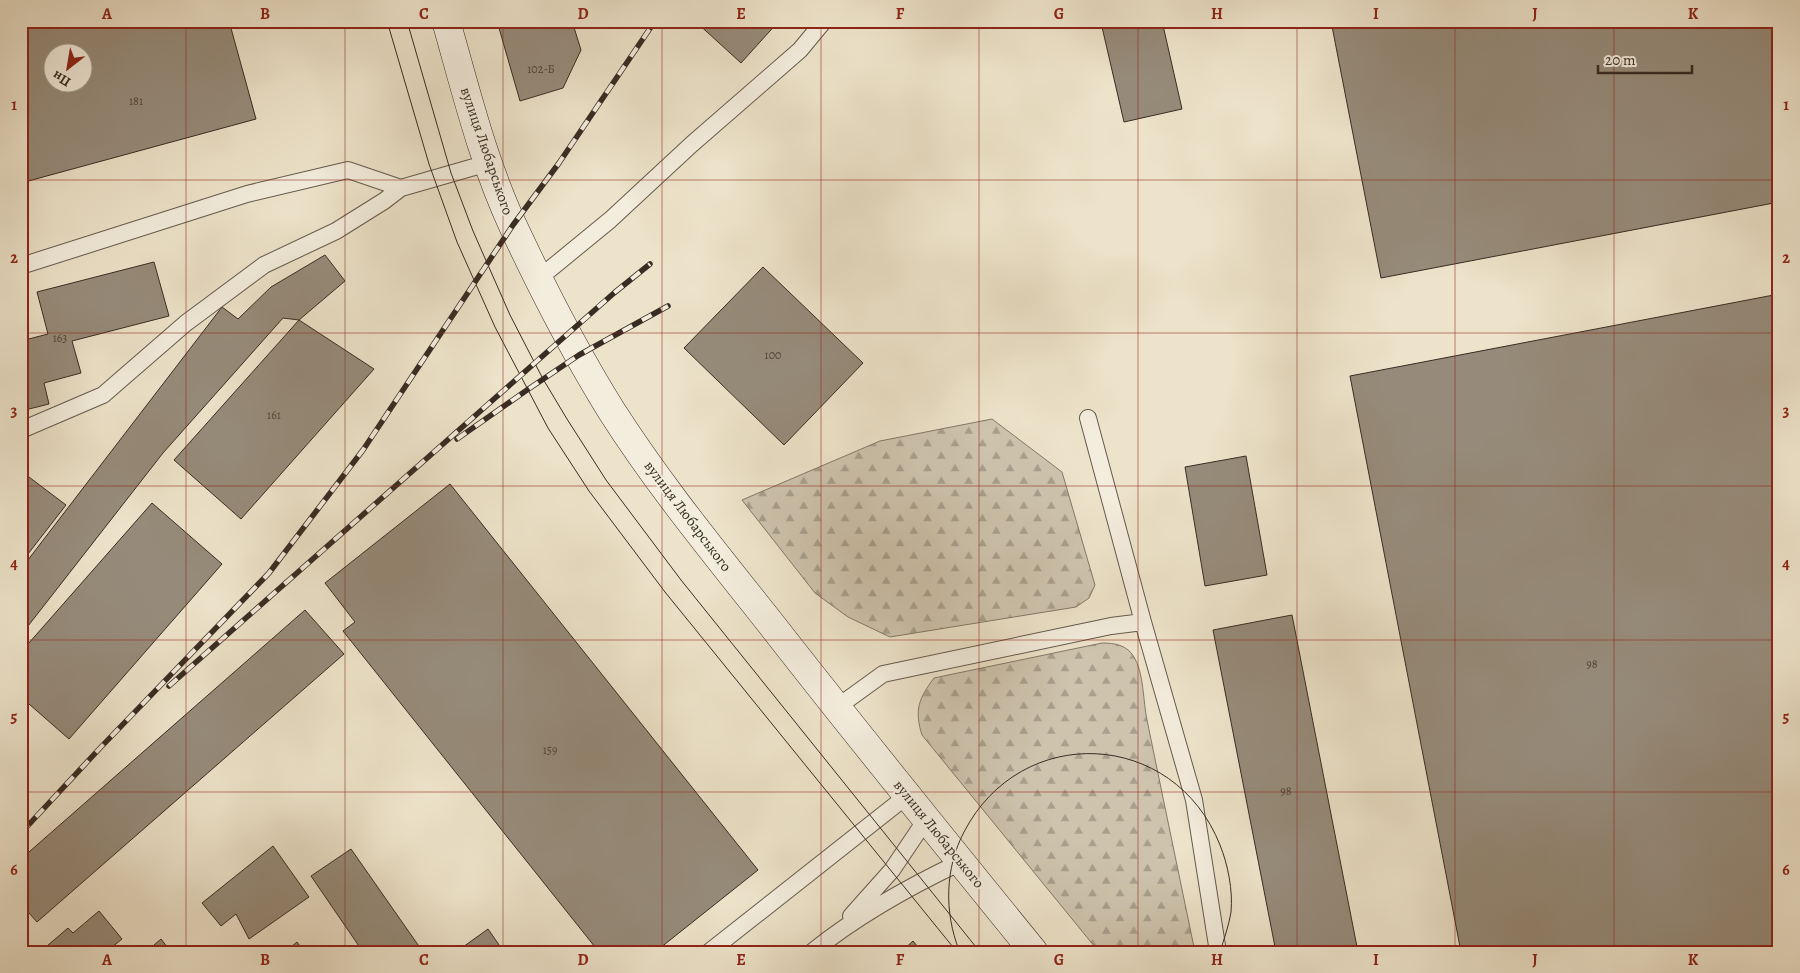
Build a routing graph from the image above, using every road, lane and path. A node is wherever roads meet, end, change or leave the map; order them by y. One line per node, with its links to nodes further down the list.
1 (446, 21): 3 (main road, вулиця Любарського)
2 (824, 21): 6 (lane)
3 (488, 162): 4 (lane); 6 (main road, вулиця Любарського)
4 (401, 188): 5 (lane); 8 (lane)
5 (21, 266)
6 (538, 279): 10 (main road, вулиця Любарського)
7 (1088, 418): 9 (lane)
8 (21, 429)
9 (1143, 622): 10 (lane); 18 (lane)
10 (836, 708): 11 (main road, вулиця Любарського)
11 (908, 795): 12 (main road, вулиця Любарського); 15 (lane)
12 (927, 818): 13 (main road, вулиця Любарського); 14 (lane)
13 (961, 862): 14 (lane); 17 (main road, вулиця Любарського)
14 (838, 931): 16 (lane)
15 (709, 952)
16 (812, 952)
17 (1034, 952)
18 (1218, 952)

